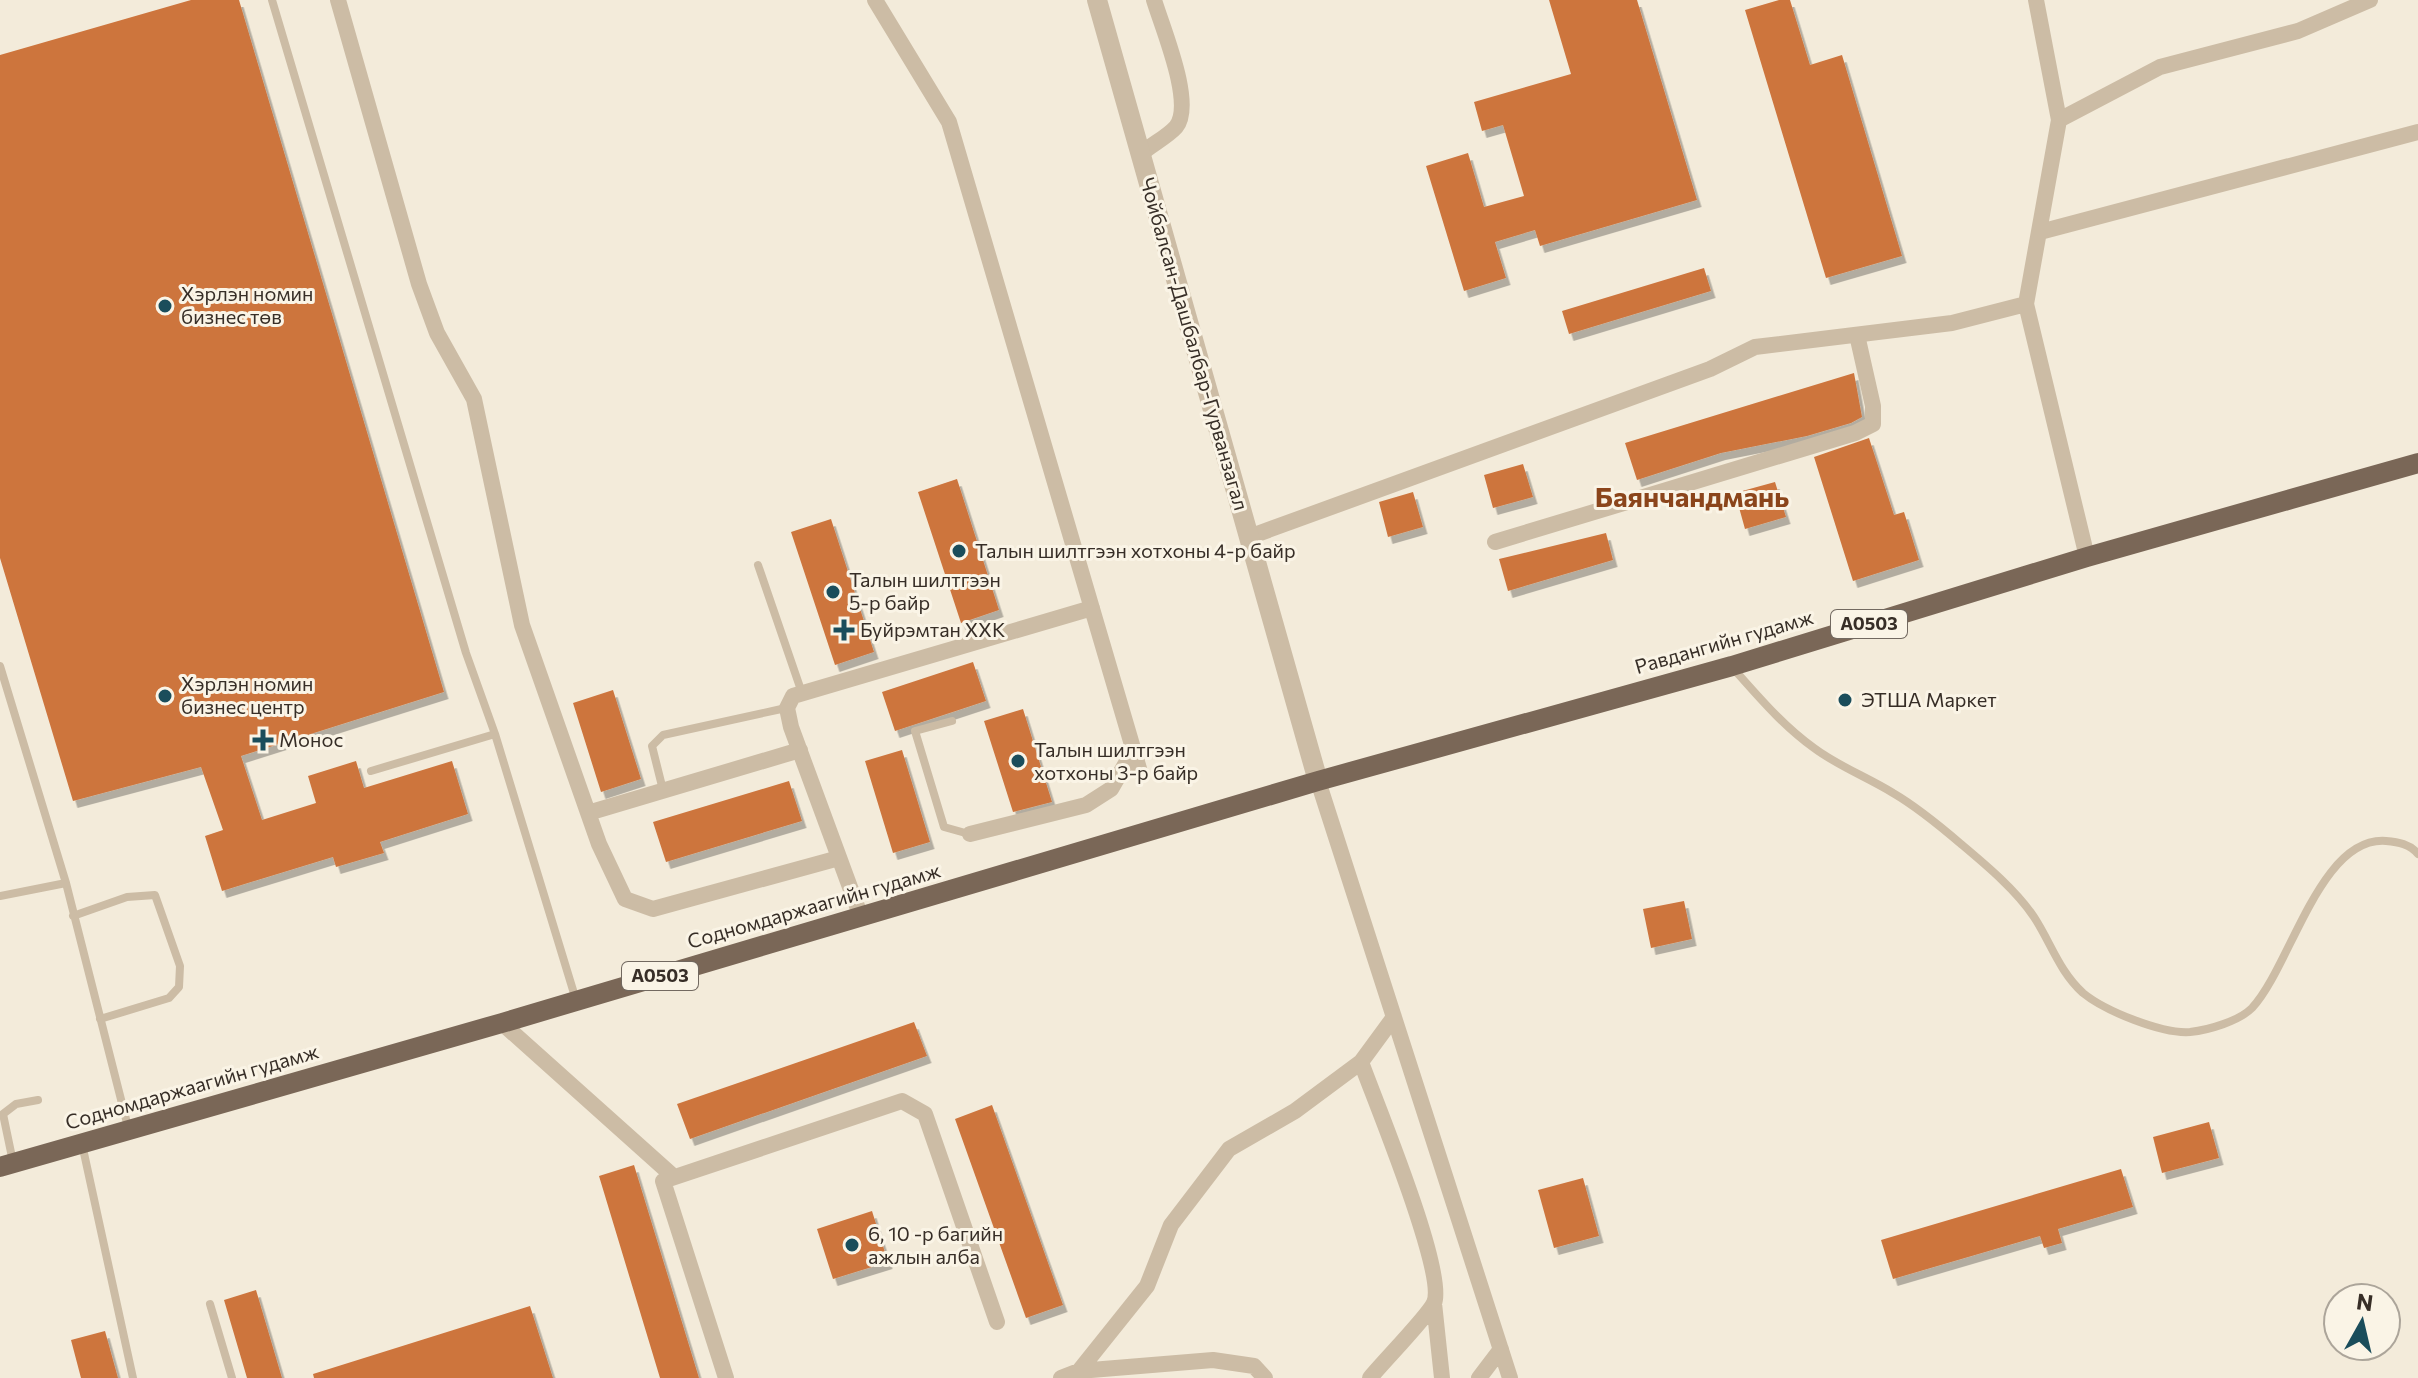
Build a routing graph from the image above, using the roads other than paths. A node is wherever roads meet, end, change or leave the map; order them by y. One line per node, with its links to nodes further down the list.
1 (272, 0): 25 (lane)
2 (338, 0): 32 (street)
3 (875, 0): 19 (street)
4 (1097, 0): 10 (street, Чойбалсан-Дашбалбар-Гурванзагал)
5 (1154, 0): 10 (street)
6 (2036, 0): 8 (street)
7 (2370, 0): 8 (street)
8 (2059, 120): 11 (street)
9 (2418, 132): 11 (street)
10 (1141, 154): 15 (street, Чойбалсан-Дашбалбар-Гурванзагал)
11 (2040, 232): 12 (street)
12 (2026, 304): 13 (street); 17 (street)
13 (1857, 335): 15 (street); 16 (street)
14 (2418, 463): 17 (main road, Равдангийн гудамж / A0503)
15 (1249, 537): 30 (street, Чойбалсан-Дашбалбар-Гурванзагал)
16 (1495, 542)
17 (2087, 557): 21 (main road, Равдангийн гудамж / A0503)
18 (758, 565): 22 (lane)
19 (1092, 608): 22 (street); 27 (street)
20 (0, 666): 36 (lane)
21 (1732, 666): 30 (main road, Равдангийн гудамж / A0503); 34 (lane)
22 (802, 694): 23 (street)
23 (787, 708): 26 (street); 31 (lane)
24 (952, 721): 33 (lane)
25 (495, 734): 28 (lane); 40 (lane)
26 (800, 750): 31 (street); 35 (street)
27 (1133, 751): 29 (street); 33 (street)
28 (371, 771)
29 (1140, 772)
30 (1318, 781): 39 (main road, Содномдаржаагийн гудамж / A0503); 41 (street)
31 (663, 790): 32 (street)
32 (588, 813): 35 (street)
33 (970, 834)
34 (2418, 854)
35 (839, 858): 39 (street)
36 (66, 883): 37 (lane); 38 (lane)
37 (0, 896)
38 (73, 916): 42 (lane); 42 (lane)
39 (861, 917): 40 (main road, Содномдаржаагийн гудамж / A0503)
40 (576, 1001): 43 (main road, Содномдаржаагийн гудамж / A0503)
41 (1394, 1017): 44 (street); 53 (street)
42 (100, 1019): 46 (lane)
43 (502, 1023): 46 (main road, Содномдаржаагийн гудамж / A0503); 49 (street)
44 (1361, 1062): 50 (street); 54 (street)
45 (38, 1100): 48 (lane)
46 (128, 1128): 47 (main road, Содномдаржаагийн гудамж / A0503)
47 (82, 1144): 48 (main road, Содномдаржаагийн гудамж / A0503); 55 (lane)
48 (6, 1165)
49 (674, 1177): 52 (street); 57 (street)
50 (1434, 1303): 60 (street); 61 (street)
51 (210, 1304): 56 (lane)
52 (997, 1322)
53 (1501, 1349): 62 (street); 63 (street)
54 (1079, 1371): 58 (street); 59 (street)
55 (133, 1378)
56 (232, 1378)
57 (726, 1378)
58 (1061, 1378)
59 (1265, 1378)
60 (1370, 1378)
61 (1442, 1378)
62 (1479, 1378)
63 (1510, 1378)

